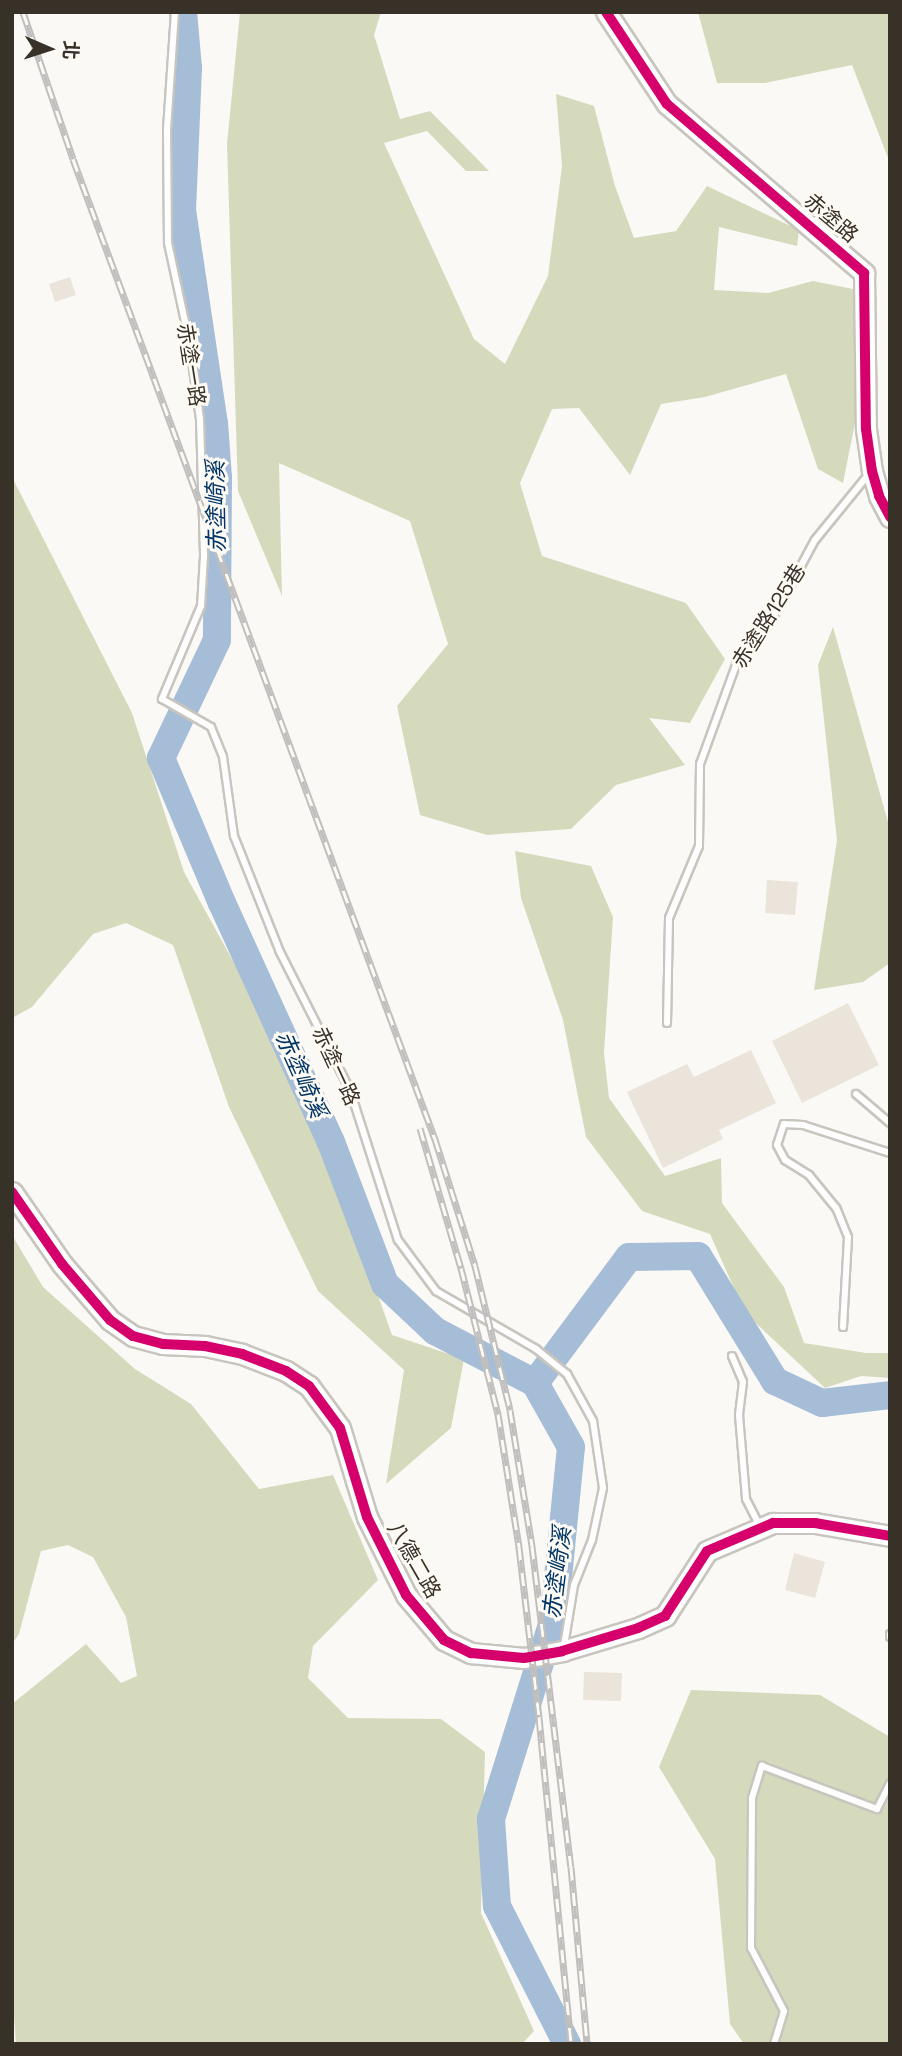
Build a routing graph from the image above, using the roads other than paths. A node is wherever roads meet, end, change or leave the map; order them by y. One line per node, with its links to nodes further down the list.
1 (174, 12): 14 (lane, 赤塗一路)
2 (606, 12): 3 (street, 赤塗路)
3 (876, 476): 4 (street, 赤塗路); 5 (lane, 赤塗路125巷)
4 (890, 517)
5 (667, 1023)
6 (856, 1094): 7 (lane)
7 (890, 1122)
8 (890, 1153): 10 (lane)
9 (12, 1192): 14 (street, 八德二路)
10 (843, 1327)
11 (732, 1356): 12 (lane)
12 (761, 1527): 13 (street, 八德二路); 14 (street, 八德二路)
13 (890, 1536)
14 (563, 1651)
15 (890, 1783): 16 (lane)
16 (774, 2044)

